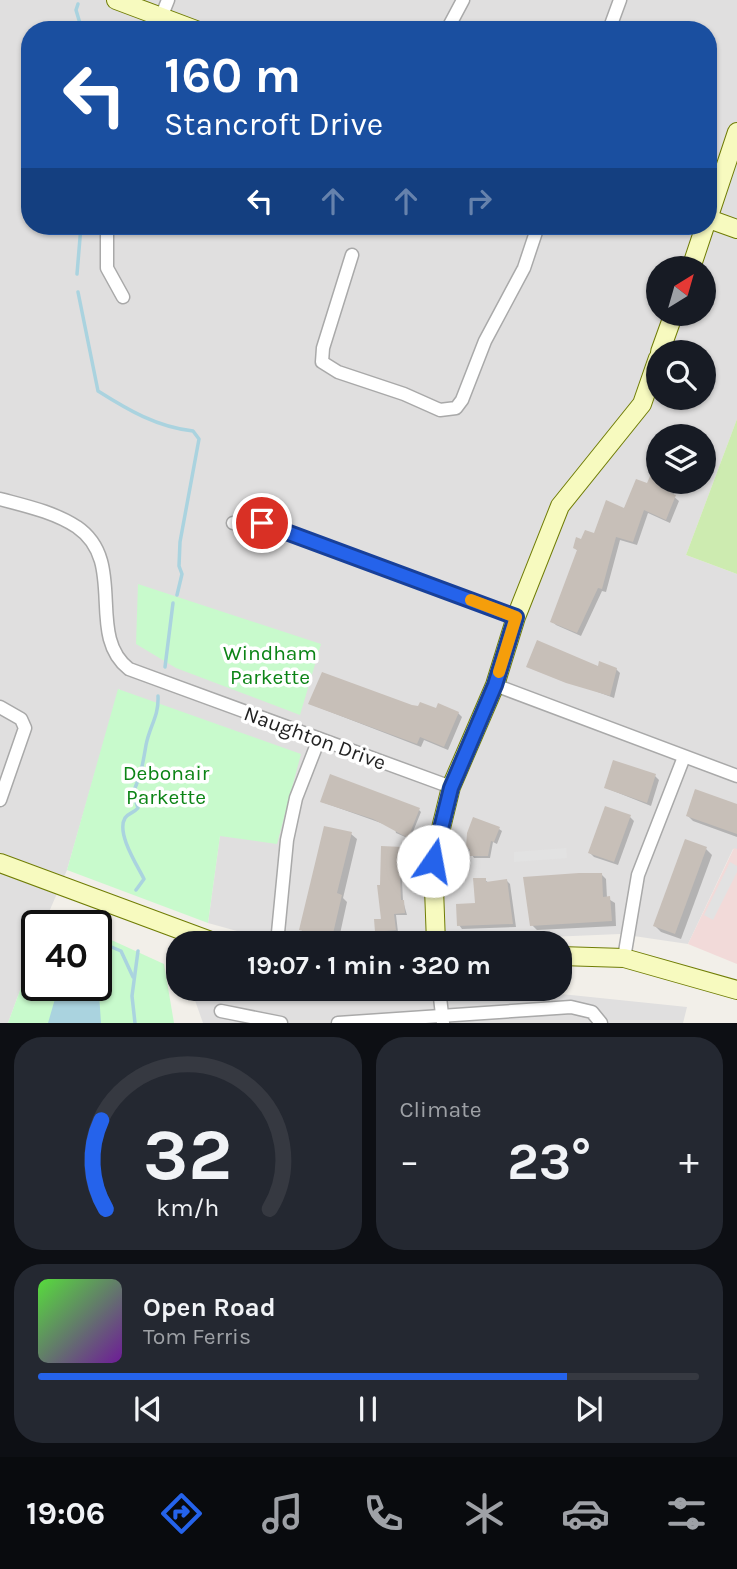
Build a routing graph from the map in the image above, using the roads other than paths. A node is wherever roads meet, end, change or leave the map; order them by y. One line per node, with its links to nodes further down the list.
1 (116, 0): 4 (street)
2 (463, 0): 5 (street)
3 (620, 0): 6 (street)
4 (162, 16)
5 (452, 21)
6 (612, 21)
7 (737, 132): 8 (street)
8 (717, 193)
9 (717, 220): 10 (street)
10 (737, 229)
11 (107, 235): 16 (street)
12 (535, 235): 14 (street)
13 (702, 235): 15 (street)
14 (352, 255)
15 (695, 256)
16 (123, 297)
17 (646, 392): 20 (street)
18 (0, 499): 23 (street, Naughton Drive)
19 (233, 523): 20 (street)
20 (516, 617): 21 (street)
21 (495, 685): 24 (street); 26 (street)
22 (0, 708): 27 (street)
23 (319, 739): 26 (street, Naughton Drive); 30 (street)
24 (684, 757): 25 (street); 33 (street)
25 (737, 776)
26 (451, 788): 31 (street)
27 (0, 800)
28 (0, 863): 29 (street)
29 (184, 931)
30 (278, 931)
31 (436, 931)
32 (572, 956): 33 (street)
33 (624, 958): 34 (street)
34 (736, 991)
35 (441, 1001): 37 (street)
36 (501, 1018): 37 (street); 42 (street)
37 (443, 1020): 38 (street)
38 (387, 1022): 41 (street)
39 (228, 1023): 40 (street)
40 (281, 1023)
41 (338, 1023)
42 (601, 1023)

